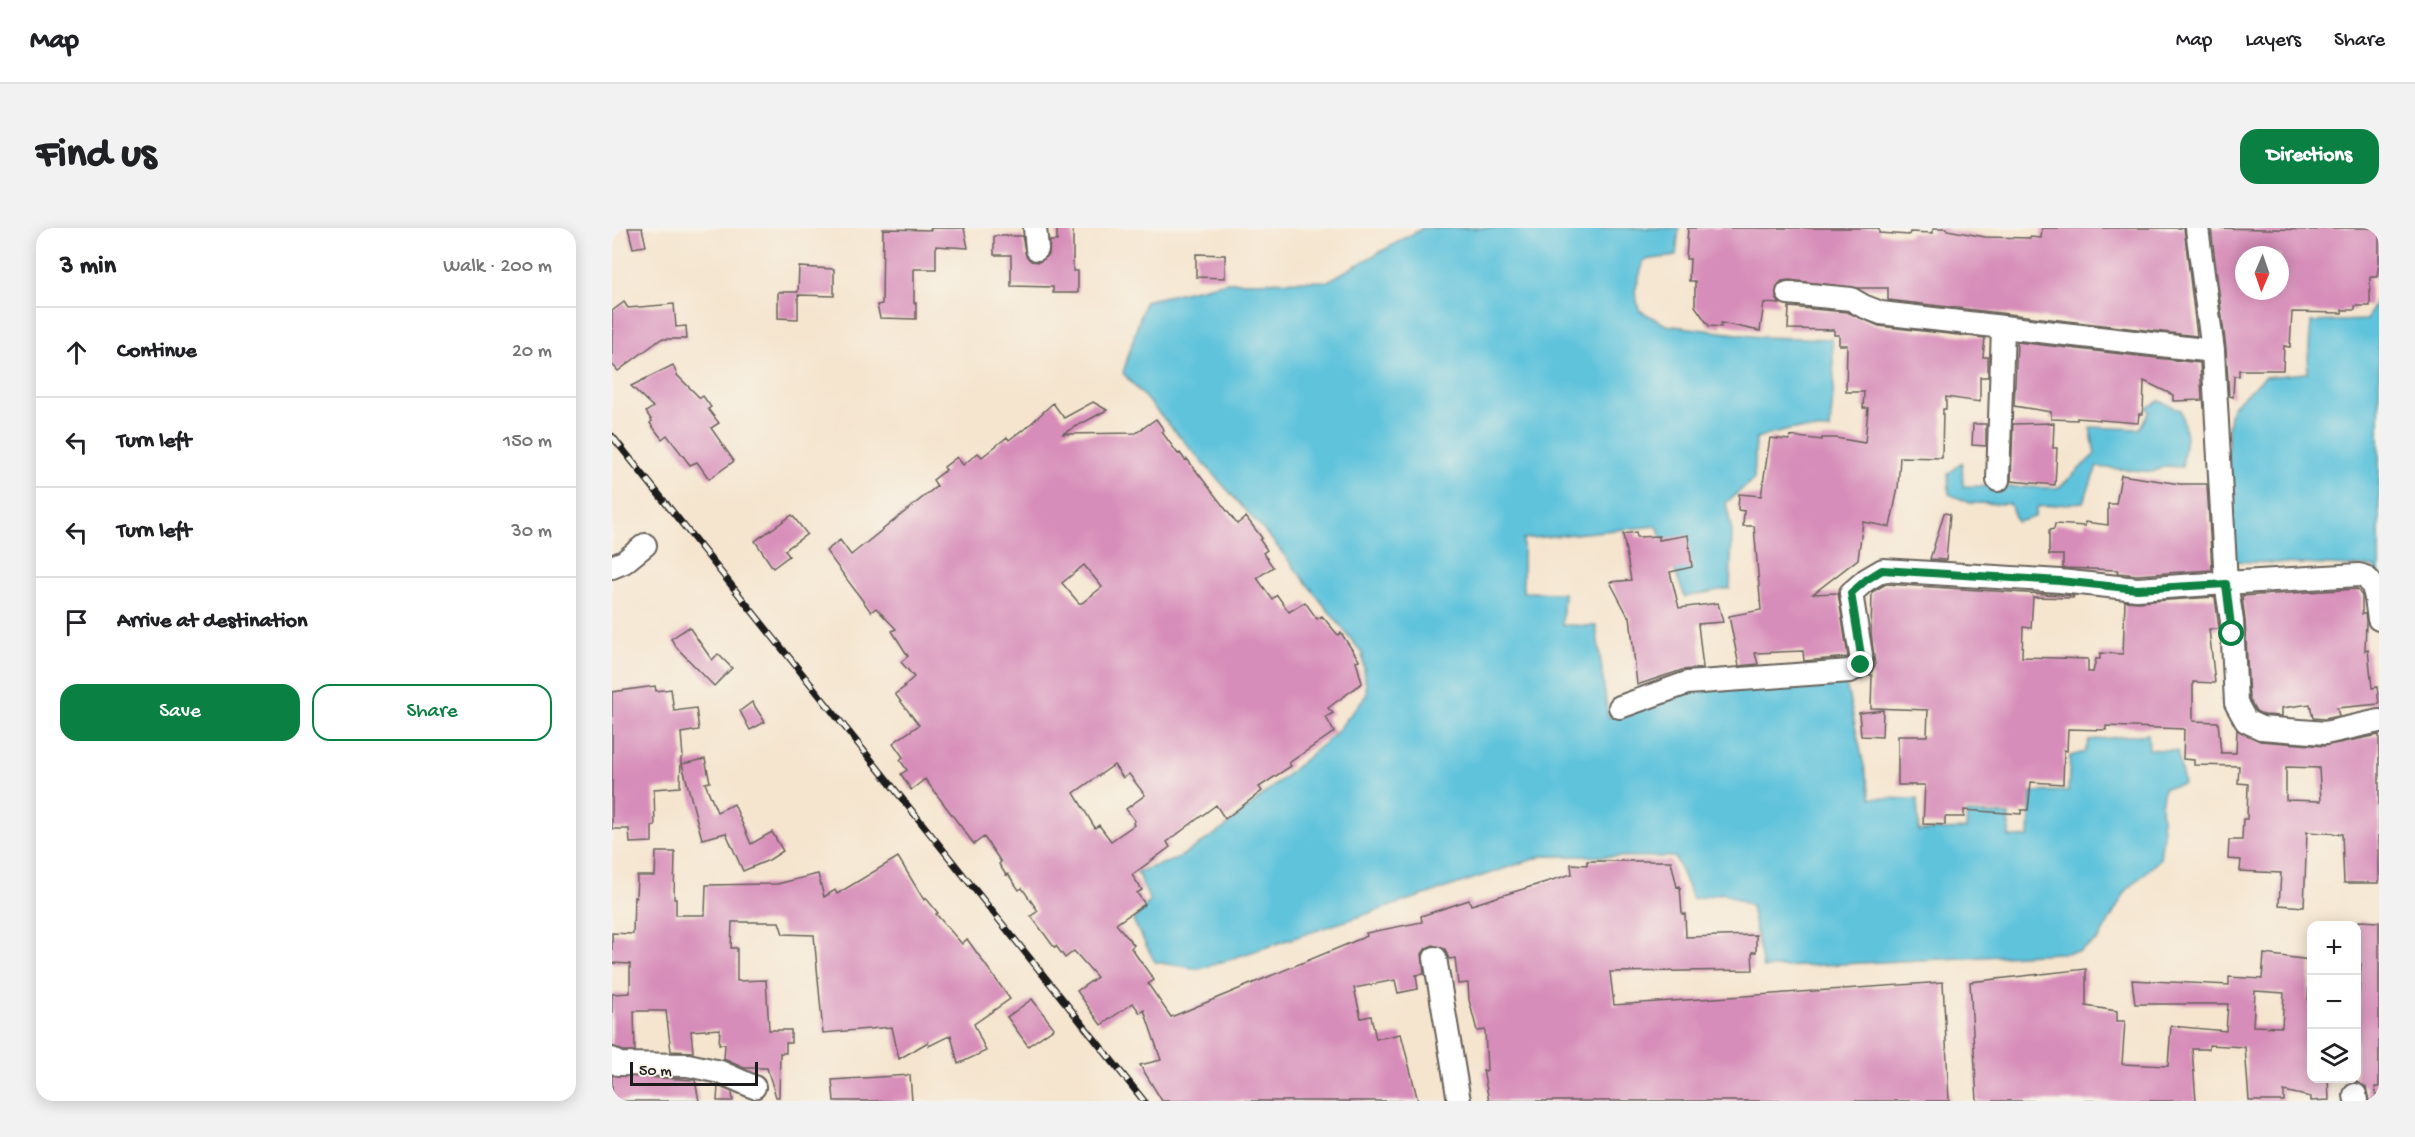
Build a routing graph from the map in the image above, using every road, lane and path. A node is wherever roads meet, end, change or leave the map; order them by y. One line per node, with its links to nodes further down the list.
1 (2197, 228): 4 (street)
2 (1788, 293): 3 (street)
3 (2002, 327): 4 (street); 5 (street)
4 (2213, 351): 8 (street)
5 (1998, 480)
6 (645, 545): 7 (street)
7 (612, 567)
8 (2226, 584): 9 (street); 10 (street); 11 (street)
9 (2379, 618)
10 (1620, 707)
11 (2379, 721)
12 (1435, 958): 15 (street)
13 (612, 1059): 14 (street)
14 (754, 1087)
15 (1459, 1101)

